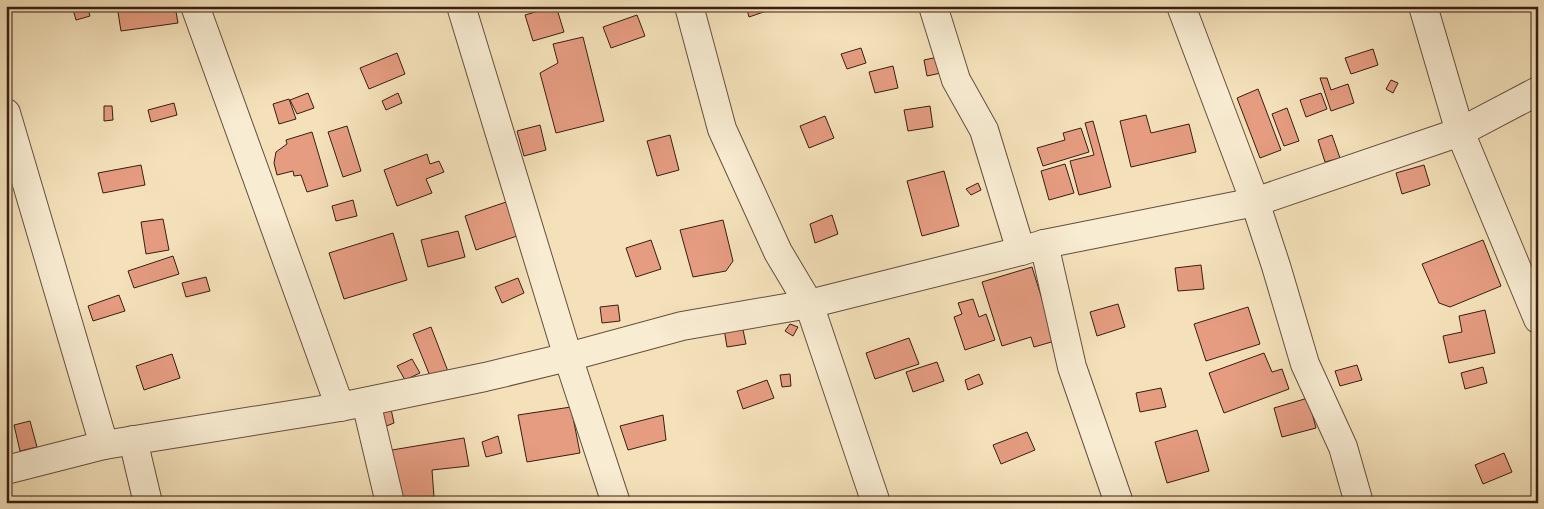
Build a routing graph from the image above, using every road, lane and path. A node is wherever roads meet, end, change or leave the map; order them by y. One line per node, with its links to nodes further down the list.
1 (195, 6): 16 (street)
2 (461, 6): 14 (street)
3 (689, 6): 12 (street)
4 (933, 6): 11 (street)
5 (1182, 6): 10 (street)
6 (1422, 6): 9 (street)
7 (1538, 91): 9 (street)
8 (6, 113): 18 (street)
9 (1460, 132): 10 (street); 13 (street)
10 (1255, 202): 11 (street); 25 (street)
11 (1033, 248): 12 (street); 24 (street)
12 (808, 304): 14 (street); 23 (street)
13 (1538, 319)
14 (568, 357): 15 (street); 22 (street)
15 (366, 402): 16 (street); 21 (street)
16 (340, 407): 17 (street)
17 (133, 440): 18 (street); 20 (street)
18 (104, 445): 19 (street)
19 (6, 470)
20 (148, 503)
21 (390, 503)
22 (616, 503)
23 (876, 503)
24 (1120, 503)
25 (1360, 503)

